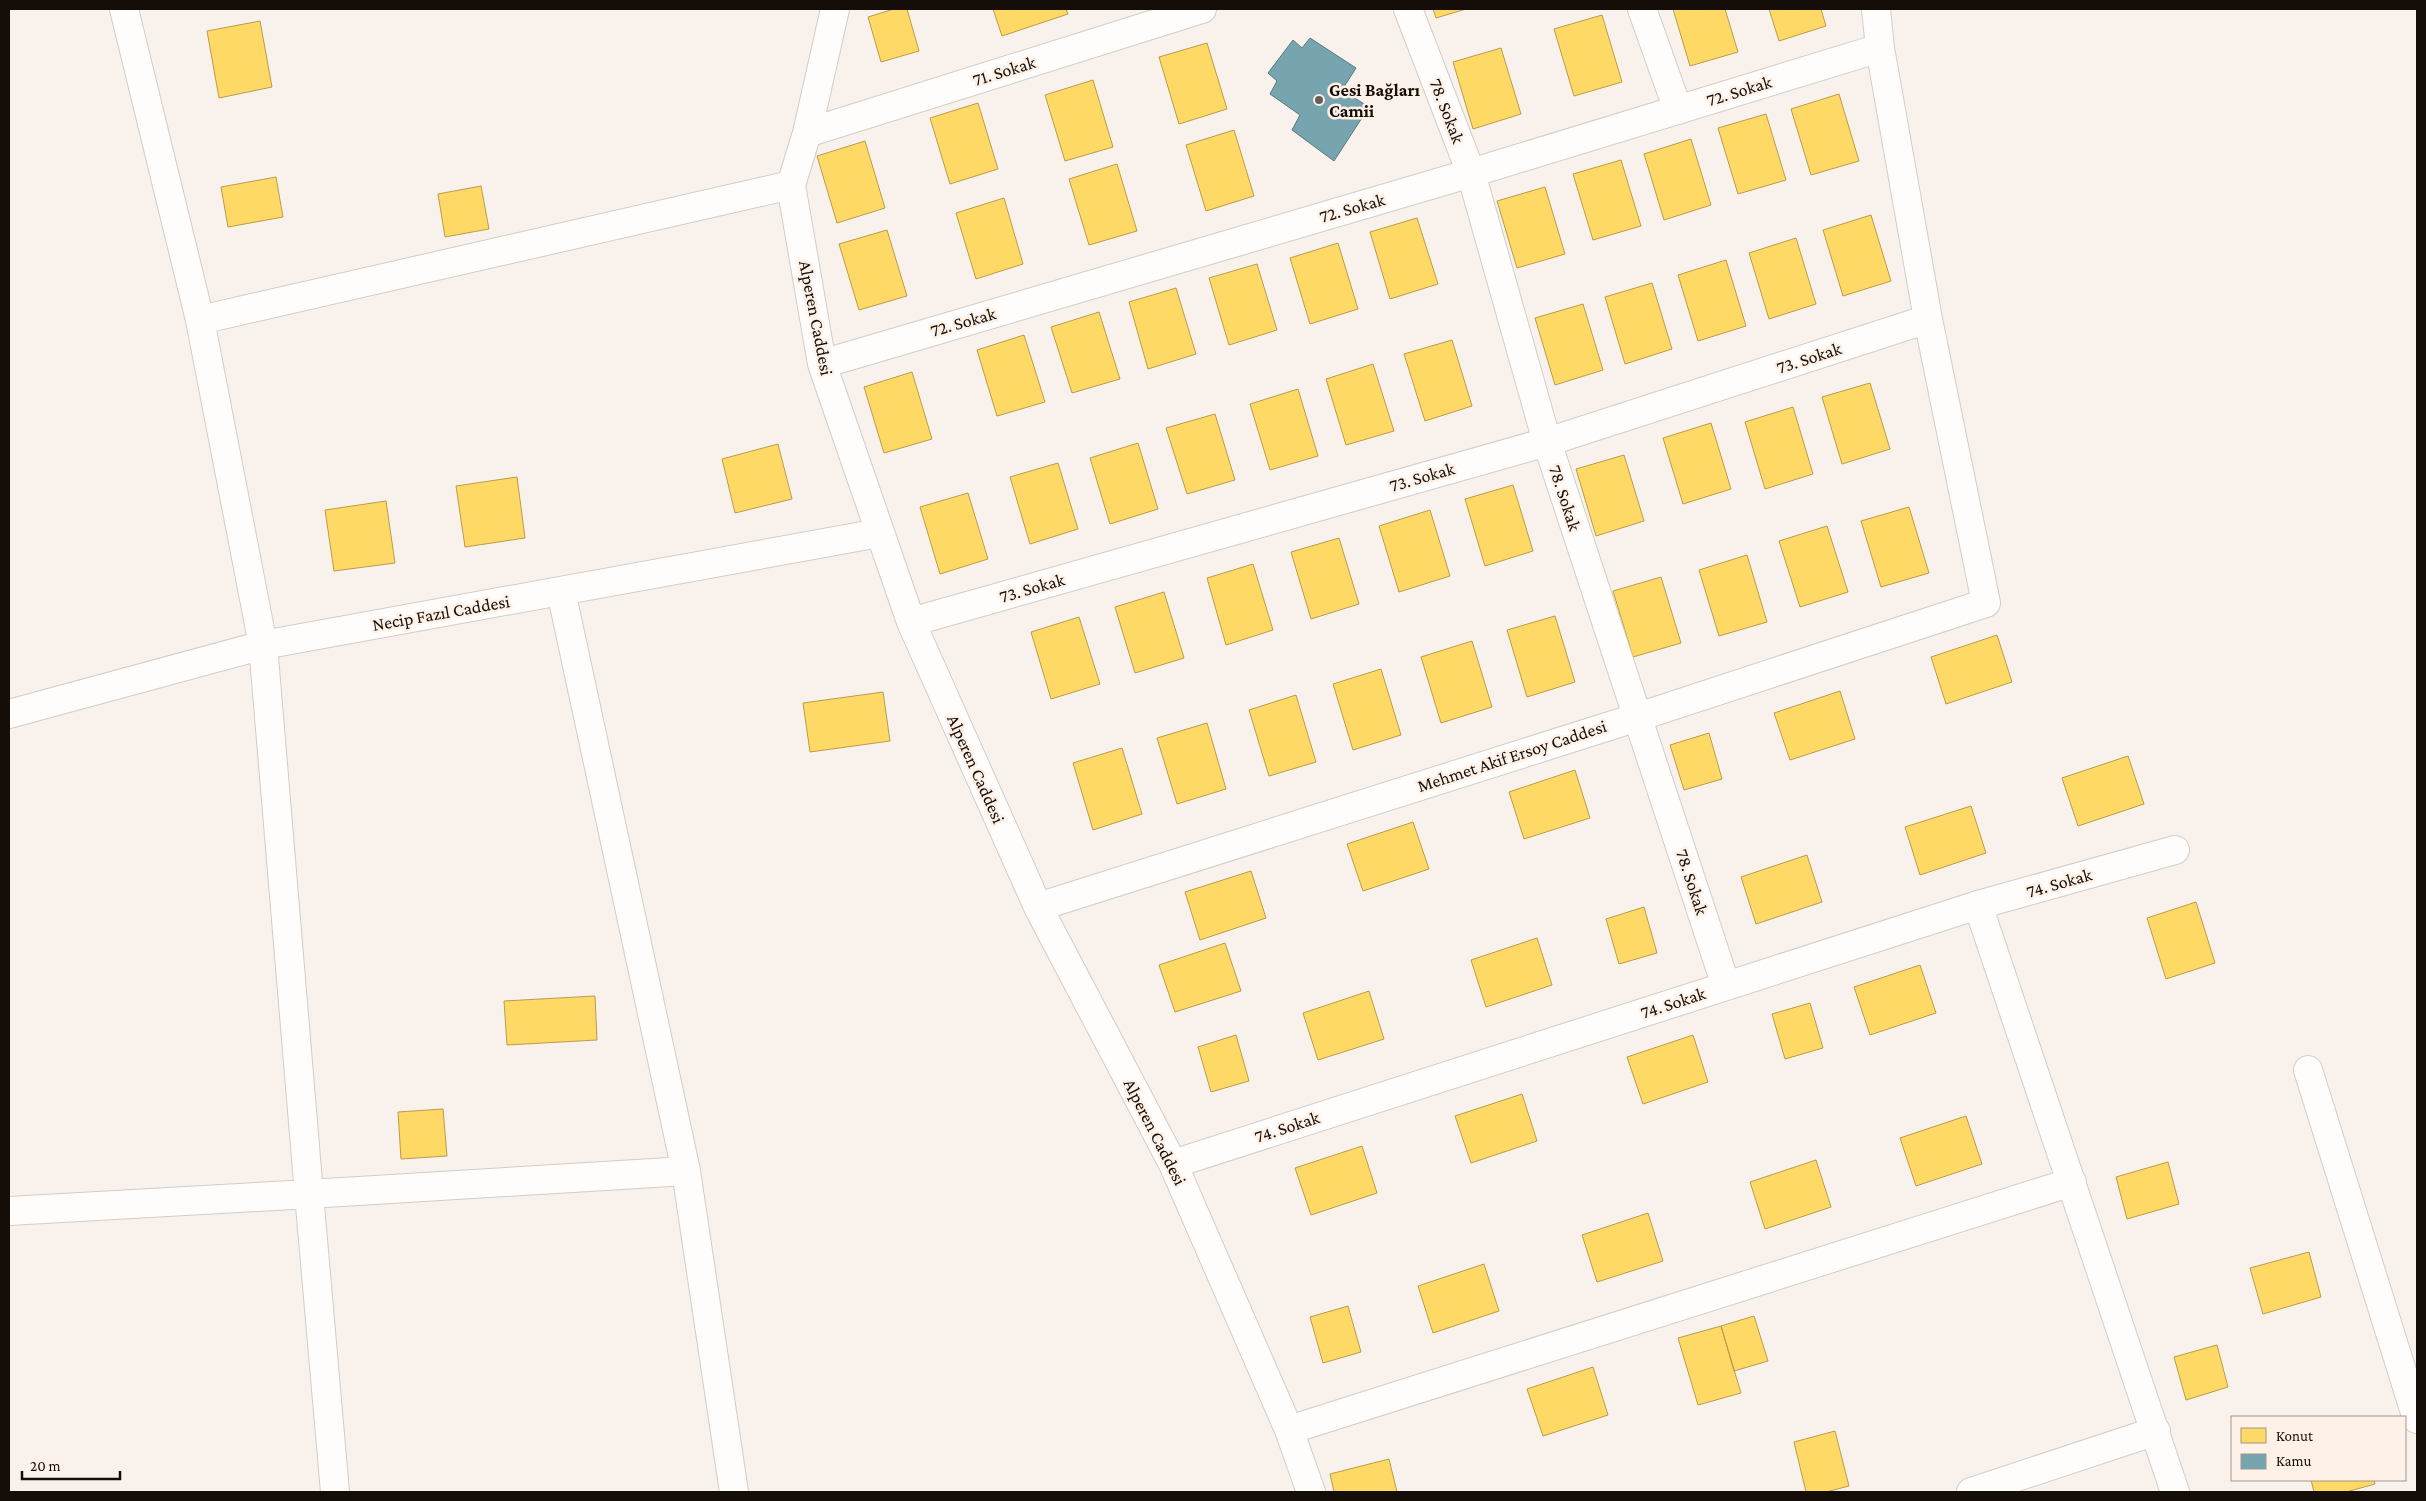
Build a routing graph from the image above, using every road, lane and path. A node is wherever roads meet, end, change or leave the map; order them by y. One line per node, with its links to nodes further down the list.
1 (124, 9): 12 (street)
2 (835, 9): 9 (street, Alperen Caddesi)
3 (1202, 9): 9 (street, 71. Sokak)
4 (1408, 9): 10 (street, 78. Sokak)
5 (1642, 9): 8 (street)
6 (1876, 9): 7 (street)
7 (1880, 48): 8 (street, 72. Sokak); 13 (street)
8 (1678, 110): 10 (street, 72. Sokak)
9 (807, 133): 11 (street, Alperen Caddesi)
10 (1471, 173): 14 (street, 72. Sokak); 15 (street, 78. Sokak)
11 (791, 184): 12 (street); 14 (street, Alperen Caddesi)
12 (200, 320): 19 (street)
13 (1928, 320): 15 (street, 73. Sokak); 21 (street, Mehmet Akif Ersoy Caddesi)
14 (822, 364): 16 (street, Alperen Caddesi)
15 (1547, 442): 18 (street, 73. Sokak); 21 (street, 78. Sokak)
16 (879, 533): 17 (street, Necip Fazıl Caddesi); 18 (street, Alperen Caddesi)
17 (561, 591): 19 (street, Necip Fazıl Caddesi); 28 (street)
18 (911, 622): 24 (street, Alperen Caddesi)
19 (263, 645): 20 (street, Necip Fazıl Caddesi); 30 (street)
20 (9, 714)
21 (1638, 717): 24 (street, Mehmet Akif Ersoy Caddesi); 25 (street, 78. Sokak)
22 (2175, 850): 23 (street, 74. Sokak)
23 (1978, 905): 25 (street, 74. Sokak); 29 (street)
24 (1038, 907): 27 (street, Alperen Caddesi)
25 (1726, 986): 27 (street, 74. Sokak)
26 (2308, 1070): 32 (street)
27 (1173, 1164): 33 (street, Alperen Caddesi)
28 (686, 1172): 30 (street); 36 (street)
29 (2072, 1182): 33 (street); 34 (street)
30 (310, 1194): 31 (street); 35 (street)
31 (9, 1211)
32 (2417, 1419)
33 (1289, 1430): 37 (street, Alperen Caddesi)
34 (2156, 1431): 38 (street); 39 (street)
35 (336, 1492)
36 (734, 1492)
37 (1311, 1492)
38 (1971, 1492)
39 (2176, 1492)

